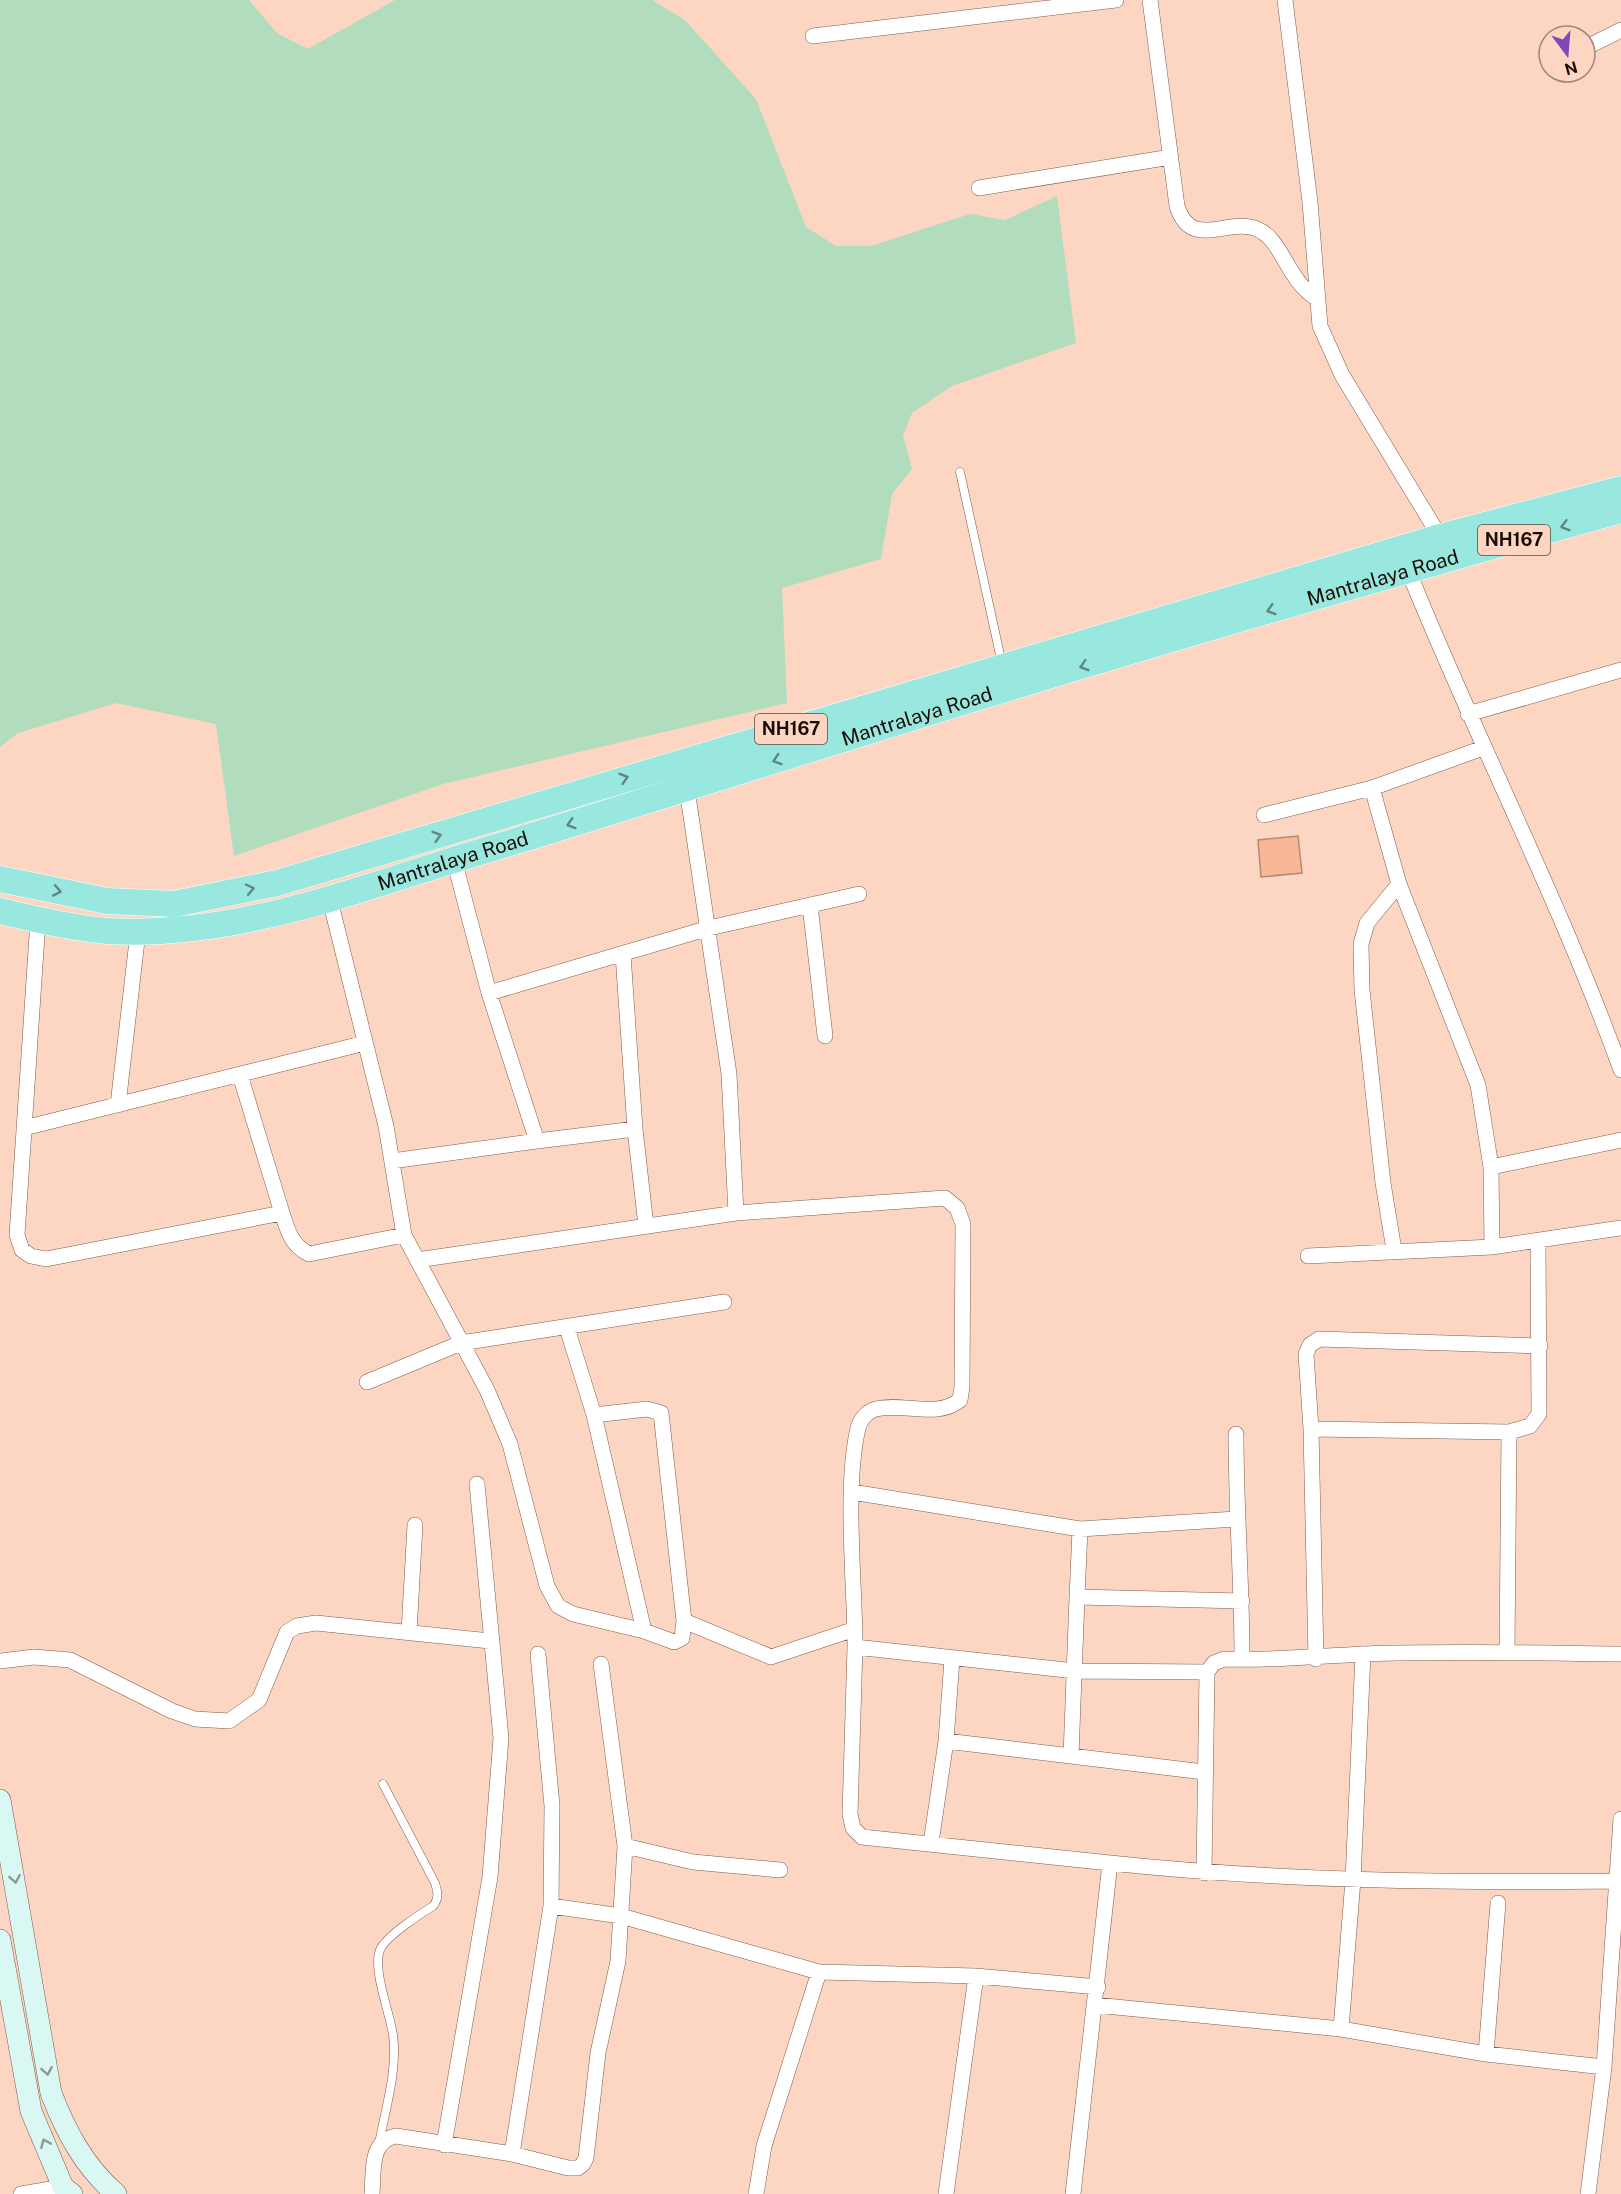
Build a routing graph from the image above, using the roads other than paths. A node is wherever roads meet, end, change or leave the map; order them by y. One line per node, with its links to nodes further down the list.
1 (1116, 0): 5 (street)
2 (1150, 0): 7 (street)
3 (1285, 0): 9 (street)
4 (1621, 30): 6 (street)
5 (813, 36)
6 (1597, 42)
7 (1171, 157): 8 (street); 9 (street)
8 (980, 188)
9 (1316, 298): 13 (street)
10 (960, 472): 15 (lane)
11 (1621, 489): 13 (highway, NH167)
12 (1621, 510): 14 (highway, Mantralaya Road / NH167, one-way to 14)
13 (1440, 537): 14 (highway, NH167)
14 (1404, 560): 15 (highway, NH167); 17 (street); 20 (highway, Mantralaya Road / NH167, one-way to 20)
15 (1002, 666): 23 (highway, NH167, one-way to 15)
16 (1621, 670): 17 (street)
17 (1468, 714): 18 (street)
18 (1483, 748): 19 (street); 36 (street)
19 (1372, 788): 21 (street); 24 (street)
20 (687, 789): 22 (highway, Mantralaya Road / NH167, one-way to 22); 30 (street)
21 (1264, 816)
22 (454, 860): 26 (highway, Mantralaya Road / NH167); 33 (street)
23 (0, 879)
24 (1398, 884): 44 (street); 52 (street)
25 (859, 894): 27 (street)
26 (330, 900): 31 (highway, Mantralaya Road / NH167); 35 (street)
27 (810, 905): 30 (street); 34 (street)
28 (0, 911): 29 (highway, Mantralaya Road / NH167)
29 (38, 920): 31 (highway, Mantralaya Road / NH167); 39 (street)
30 (709, 928): 32 (street); 46 (street)
31 (138, 932): 38 (street)
32 (623, 954): 33 (street); 40 (street)
33 (489, 993): 42 (street)
34 (825, 1036)
35 (365, 1043): 37 (street); 43 (street)
36 (1621, 1070)
37 (240, 1074): 38 (street); 45 (street)
38 (118, 1105): 39 (street)
39 (24, 1128): 45 (street)
40 (635, 1130): 42 (street); 47 (street)
41 (1621, 1140): 44 (street)
42 (537, 1141): 43 (street)
43 (392, 1161): 49 (street)
44 (1491, 1167): 51 (street)
45 (282, 1213): 49 (street)
46 (735, 1213): 47 (street); 65 (street)
47 (646, 1226): 54 (street)
48 (1621, 1228): 50 (street)
49 (404, 1235): 54 (street)
50 (1538, 1242): 51 (street); 58 (street)
51 (1492, 1247): 52 (street)
52 (1394, 1250): 53 (street)
53 (1308, 1256)
54 (417, 1260): 57 (street)
55 (724, 1302): 56 (street)
56 (567, 1328): 57 (street); 60 (street)
57 (461, 1343): 59 (street); 73 (street)
58 (1539, 1346): 61 (street); 62 (street)
59 (367, 1382)
60 (594, 1414): 71 (street); 73 (street)
61 (1311, 1429): 62 (street); 83 (street)
62 (1509, 1432): 77 (street)
63 (1236, 1434): 66 (street)
64 (477, 1484): 75 (street)
65 (852, 1492): 68 (street); 72 (street)
66 (1236, 1519): 68 (street); 70 (street)
67 (415, 1525): 74 (street)
68 (1080, 1529): 69 (street)
69 (1077, 1597): 70 (street); 86 (street)
70 (1242, 1601): 82 (street)
71 (684, 1621): 72 (street); 73 (street)
72 (855, 1629): 76 (street)
73 (644, 1631)
74 (409, 1632): 75 (street); 84 (street)
75 (490, 1641): 113 (street)
76 (855, 1647): 81 (street); 94 (street)
77 (1507, 1652): 79 (street); 80 (street)
78 (538, 1654): 102 (street)
79 (1363, 1654): 83 (street); 99 (street)
80 (1621, 1654)
81 (952, 1659): 86 (street); 88 (street)
82 (1242, 1659): 83 (street); 87 (street)
83 (1316, 1659)
84 (0, 1661)
85 (601, 1664): 95 (street)
86 (1075, 1671): 87 (street); 89 (street)
87 (1207, 1672): 90 (street)
88 (946, 1741): 89 (street); 94 (street)
89 (1071, 1756): 90 (street)
90 (1204, 1772): 98 (street)
91 (383, 1784): 112 (lane)
92 (0, 1800): 117 (main road, one-way to 117)
93 (1621, 1819): 100 (street)
94 (931, 1843): 96 (street)
95 (625, 1846): 97 (street); 103 (street)
96 (1110, 1863): 98 (street); 107 (street)
97 (780, 1870)
98 (1204, 1873): 99 (street)
99 (1353, 1880): 100 (street); 109 (street)
100 (1616, 1881): 111 (street)
101 (1498, 1903): 110 (street)
102 (551, 1906): 103 (street); 114 (street)
103 (621, 1916): 105 (street); 114 (street)
104 (0, 1940): 115 (main road, one-way to 104)
105 (819, 1972): 106 (street); 119 (street)
106 (976, 1976): 107 (street); 120 (street)
107 (1098, 1987): 108 (street)
108 (1095, 2005): 109 (street); 121 (street)
109 (1341, 2029): 110 (street)
110 (1486, 2054): 111 (street)
111 (1604, 2067): 122 (street)
112 (378, 2145): 113 (street); 118 (street)
113 (444, 2145): 114 (street)
114 (512, 2154)
115 (68, 2190): 116 (street)
116 (21, 2194)
117 (116, 2194)
118 (372, 2194)
119 (756, 2194)
120 (946, 2194)
121 (1073, 2194)
122 (1588, 2194)

